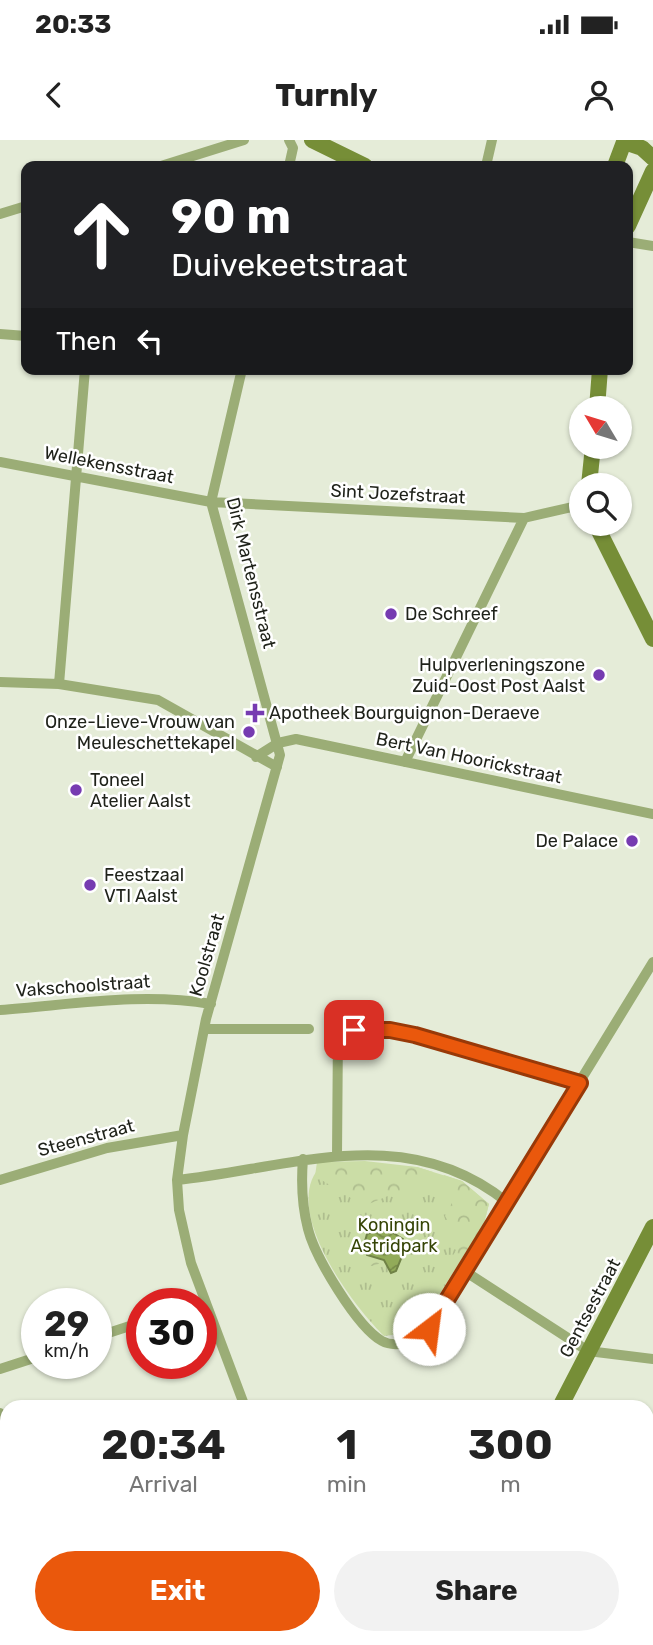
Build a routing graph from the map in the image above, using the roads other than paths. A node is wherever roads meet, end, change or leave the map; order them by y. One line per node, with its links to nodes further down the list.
1 (244, 140): 7 (street)
2 (289, 140): 8 (street)
3 (312, 140): 9 (street)
4 (492, 140): 10 (street)
5 (621, 141): 6 (street); 11 (street)
6 (653, 157)
7 (177, 161)
8 (290, 161)
9 (355, 161)
10 (487, 161)
11 (616, 161)
12 (653, 171): 15 (street)
13 (21, 208): 14 (street)
14 (0, 214)
15 (633, 215)
16 (633, 243): 17 (street)
17 (653, 246)
18 (0, 334): 19 (street)
19 (21, 336)
20 (84, 375): 25 (street)
21 (241, 375): 26 (street, Dirk Martensstraat)
22 (600, 375): 23 (street)
23 (598, 396)
24 (0, 462): 25 (street, Wellekensstraat)
25 (76, 477): 26 (street, Wellekensstraat); 32 (street)
26 (211, 502): 28 (street, Sint Jozefstraat); 33 (street, Dirk Martensstraat)
27 (569, 508): 28 (street, Sint Jozefstraat)
28 (524, 518): 35 (street)
29 (602, 536): 30 (street)
30 (653, 639)
31 (0, 682): 32 (street)
32 (59, 684): 34 (street)
33 (278, 743): 34 (street); 35 (street, Bert Van Hoorickstraat); 36 (street, Koolstraat)
34 (256, 757): 36 (street)
35 (405, 762): 37 (street, Bert Van Hoorickstraat)
36 (277, 767): 39 (street, Koolstraat)
37 (653, 814)
38 (653, 962): 43 (street)
39 (211, 1004): 40 (street, Vakschoolstraat); 41 (street, Koolstraat)
40 (0, 1010)
41 (205, 1029): 42 (street); 44 (street, Koolstraat)
42 (309, 1029)
43 (580, 1083): 45 (street); 49 (street)
44 (183, 1135): 47 (street, Steenstraat); 48 (street, Koolstraat)
45 (337, 1155): 46 (street); 49 (street)
46 (303, 1159): 48 (street); 51 (street)
47 (0, 1180)
48 (177, 1180): 52 (street, Koolstraat)
49 (508, 1203): 51 (street)
50 (653, 1227): 54 (street, Gentsestraat)
51 (463, 1270): 54 (street)
52 (197, 1288)
53 (217, 1339): 58 (street, Koolstraat)
54 (589, 1351): 55 (street); 59 (street, Gentsestraat)
55 (653, 1359)
56 (21, 1362): 57 (street)
57 (0, 1369)
58 (243, 1400)
59 (564, 1400)

